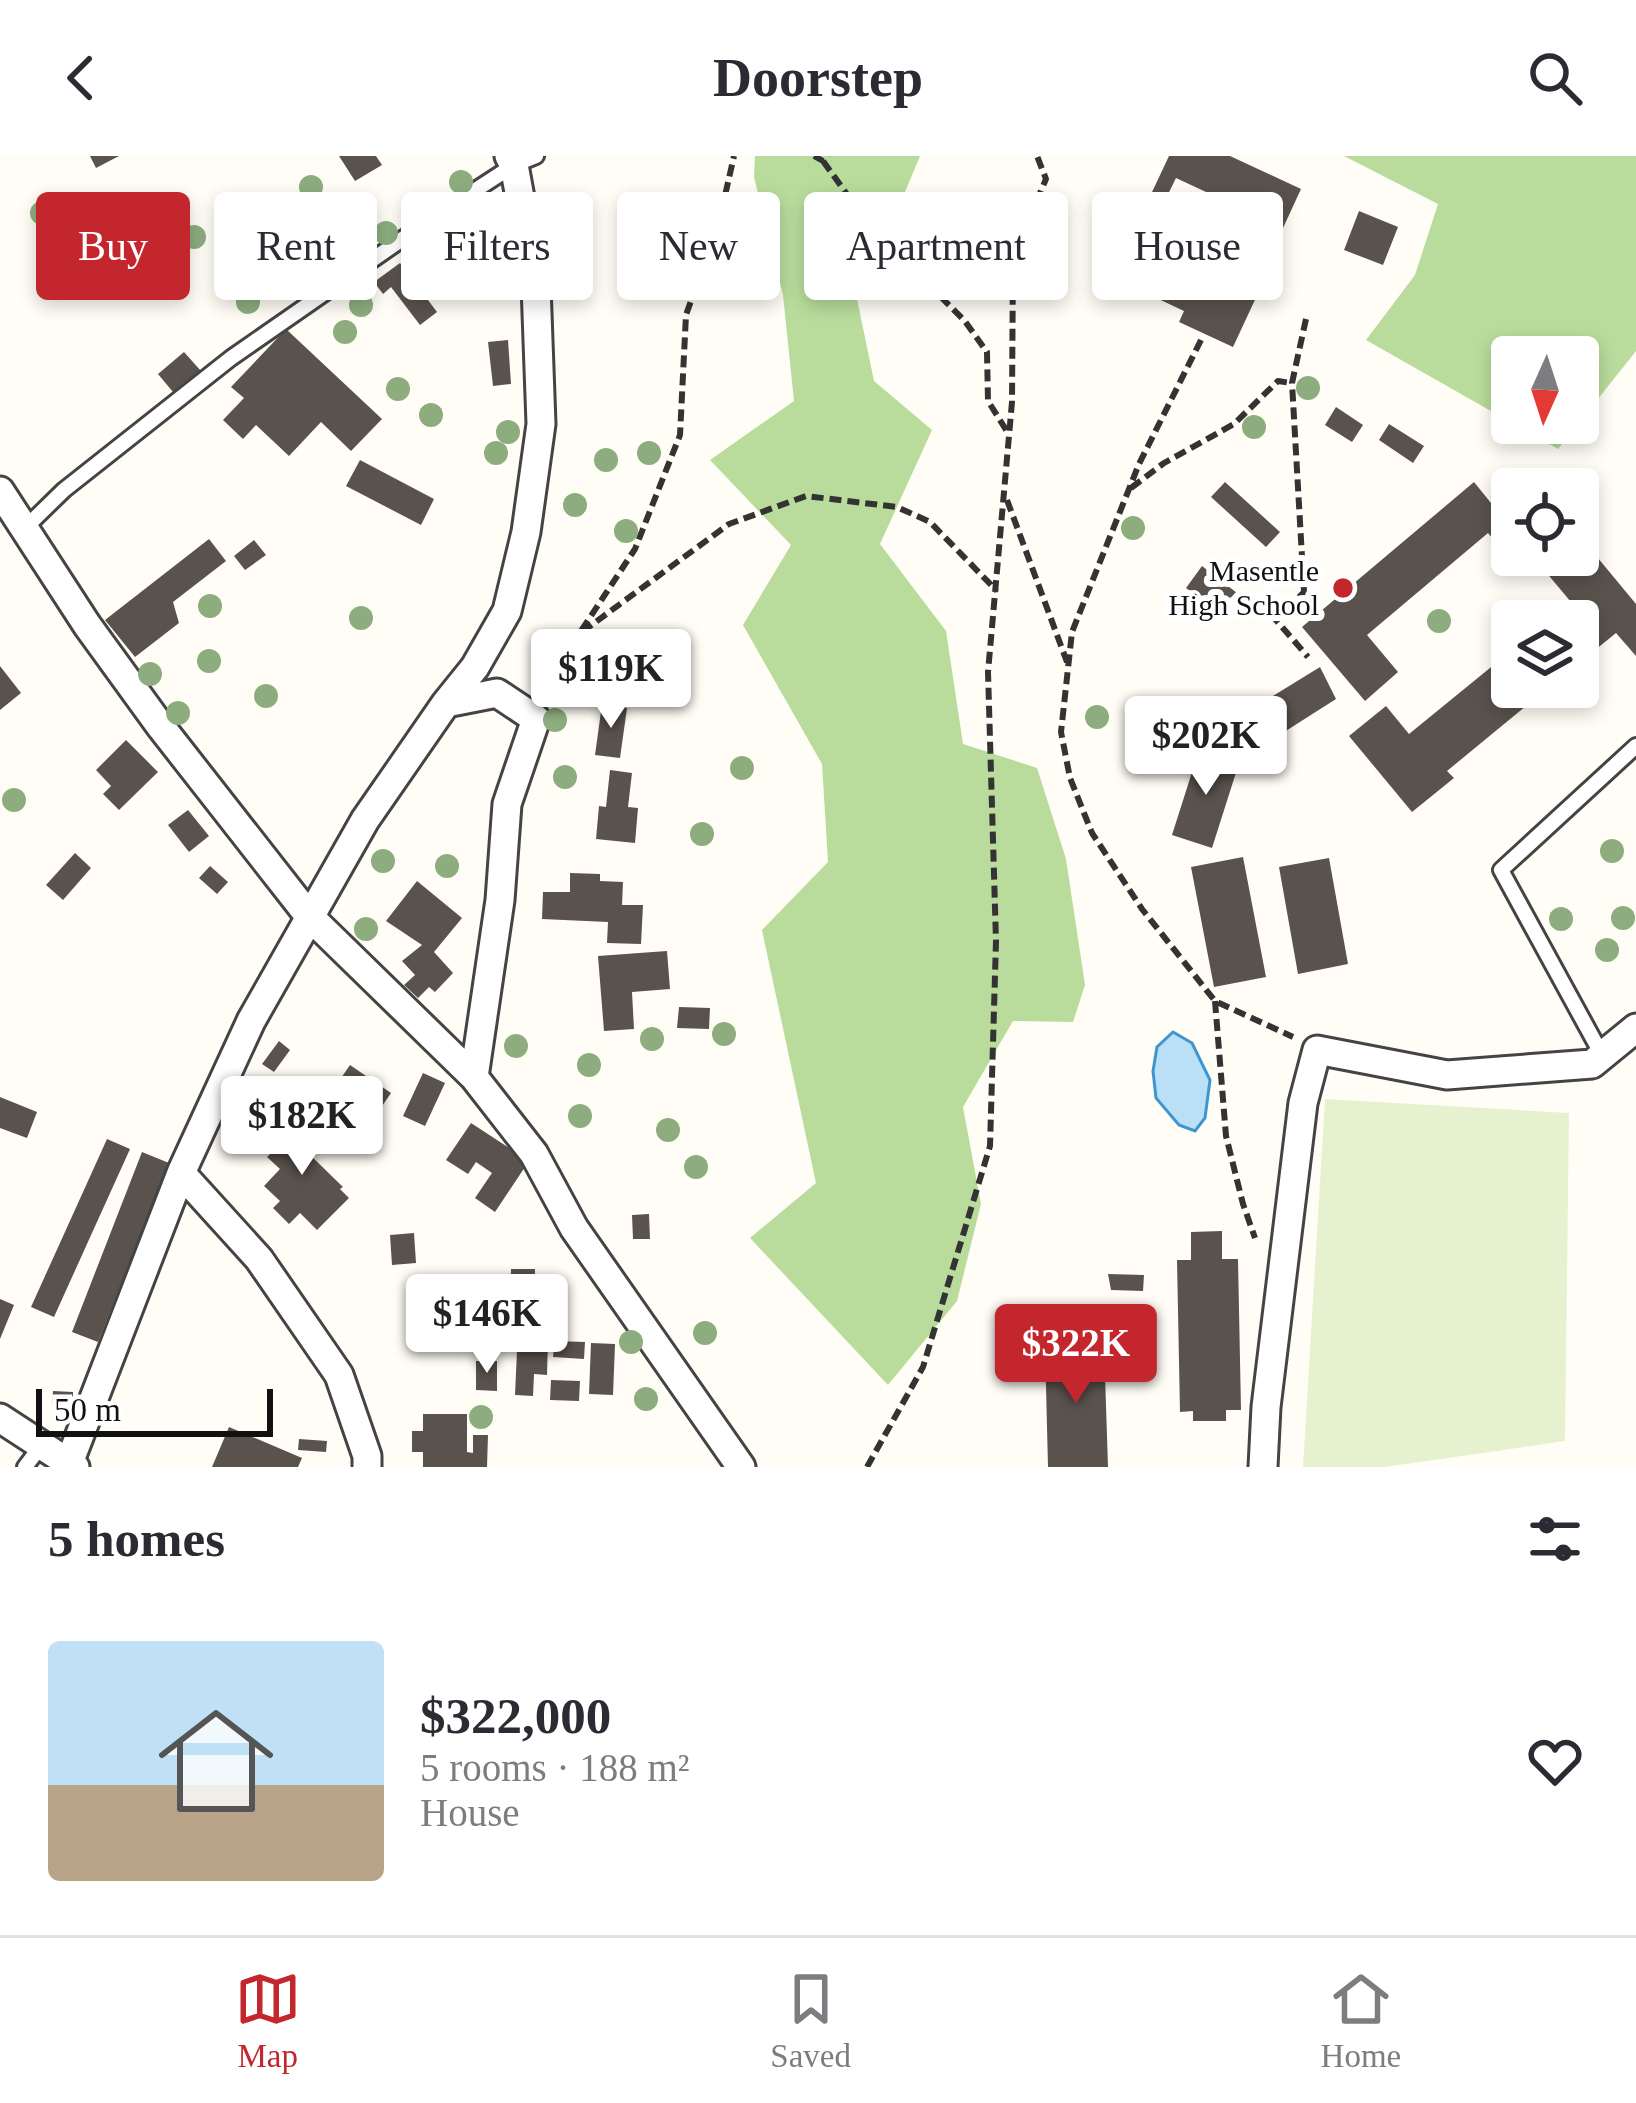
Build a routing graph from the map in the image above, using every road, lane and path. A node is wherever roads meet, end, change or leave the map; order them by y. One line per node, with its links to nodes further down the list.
1 (734, 156): 15 (path)
2 (814, 156): 4 (path)
3 (1037, 156): 9 (path)
4 (826, 158): 9 (path)
5 (520, 159): 13 (lane); 18 (street)
6 (1306, 319): 8 (path)
7 (1201, 340): 11 (path)
8 (1292, 383): 11 (path); 16 (path)
9 (1010, 436): 12 (path)
10 (0, 491): 13 (street)
11 (1128, 491): 17 (path)
12 (1005, 494): 14 (path); 17 (path)
13 (24, 529): 21 (street)
14 (997, 591): 15 (path); 34 (path)
15 (579, 634): 19 (path)
16 (1308, 657)
17 (1068, 666): 22 (path)
18 (446, 704): 19 (street); 21 (street)
19 (536, 719): 26 (street)
20 (1636, 746): 25 (lane)
21 (309, 916): 26 (street); 27 (street)
22 (1215, 1001): 24 (path); 28 (path)
23 (1636, 1028): 25 (street)
24 (1317, 1050): 25 (street); 28 (street)
25 (1602, 1055)
26 (474, 1077): 33 (street)
27 (181, 1173): 31 (street); 32 (street)
28 (1282, 1272): 35 (street)
29 (0, 1418): 30 (street)
30 (33, 1456): 31 (street)
31 (72, 1465)
32 (367, 1467)
33 (741, 1467)
34 (867, 1467)
35 (1263, 1467)

